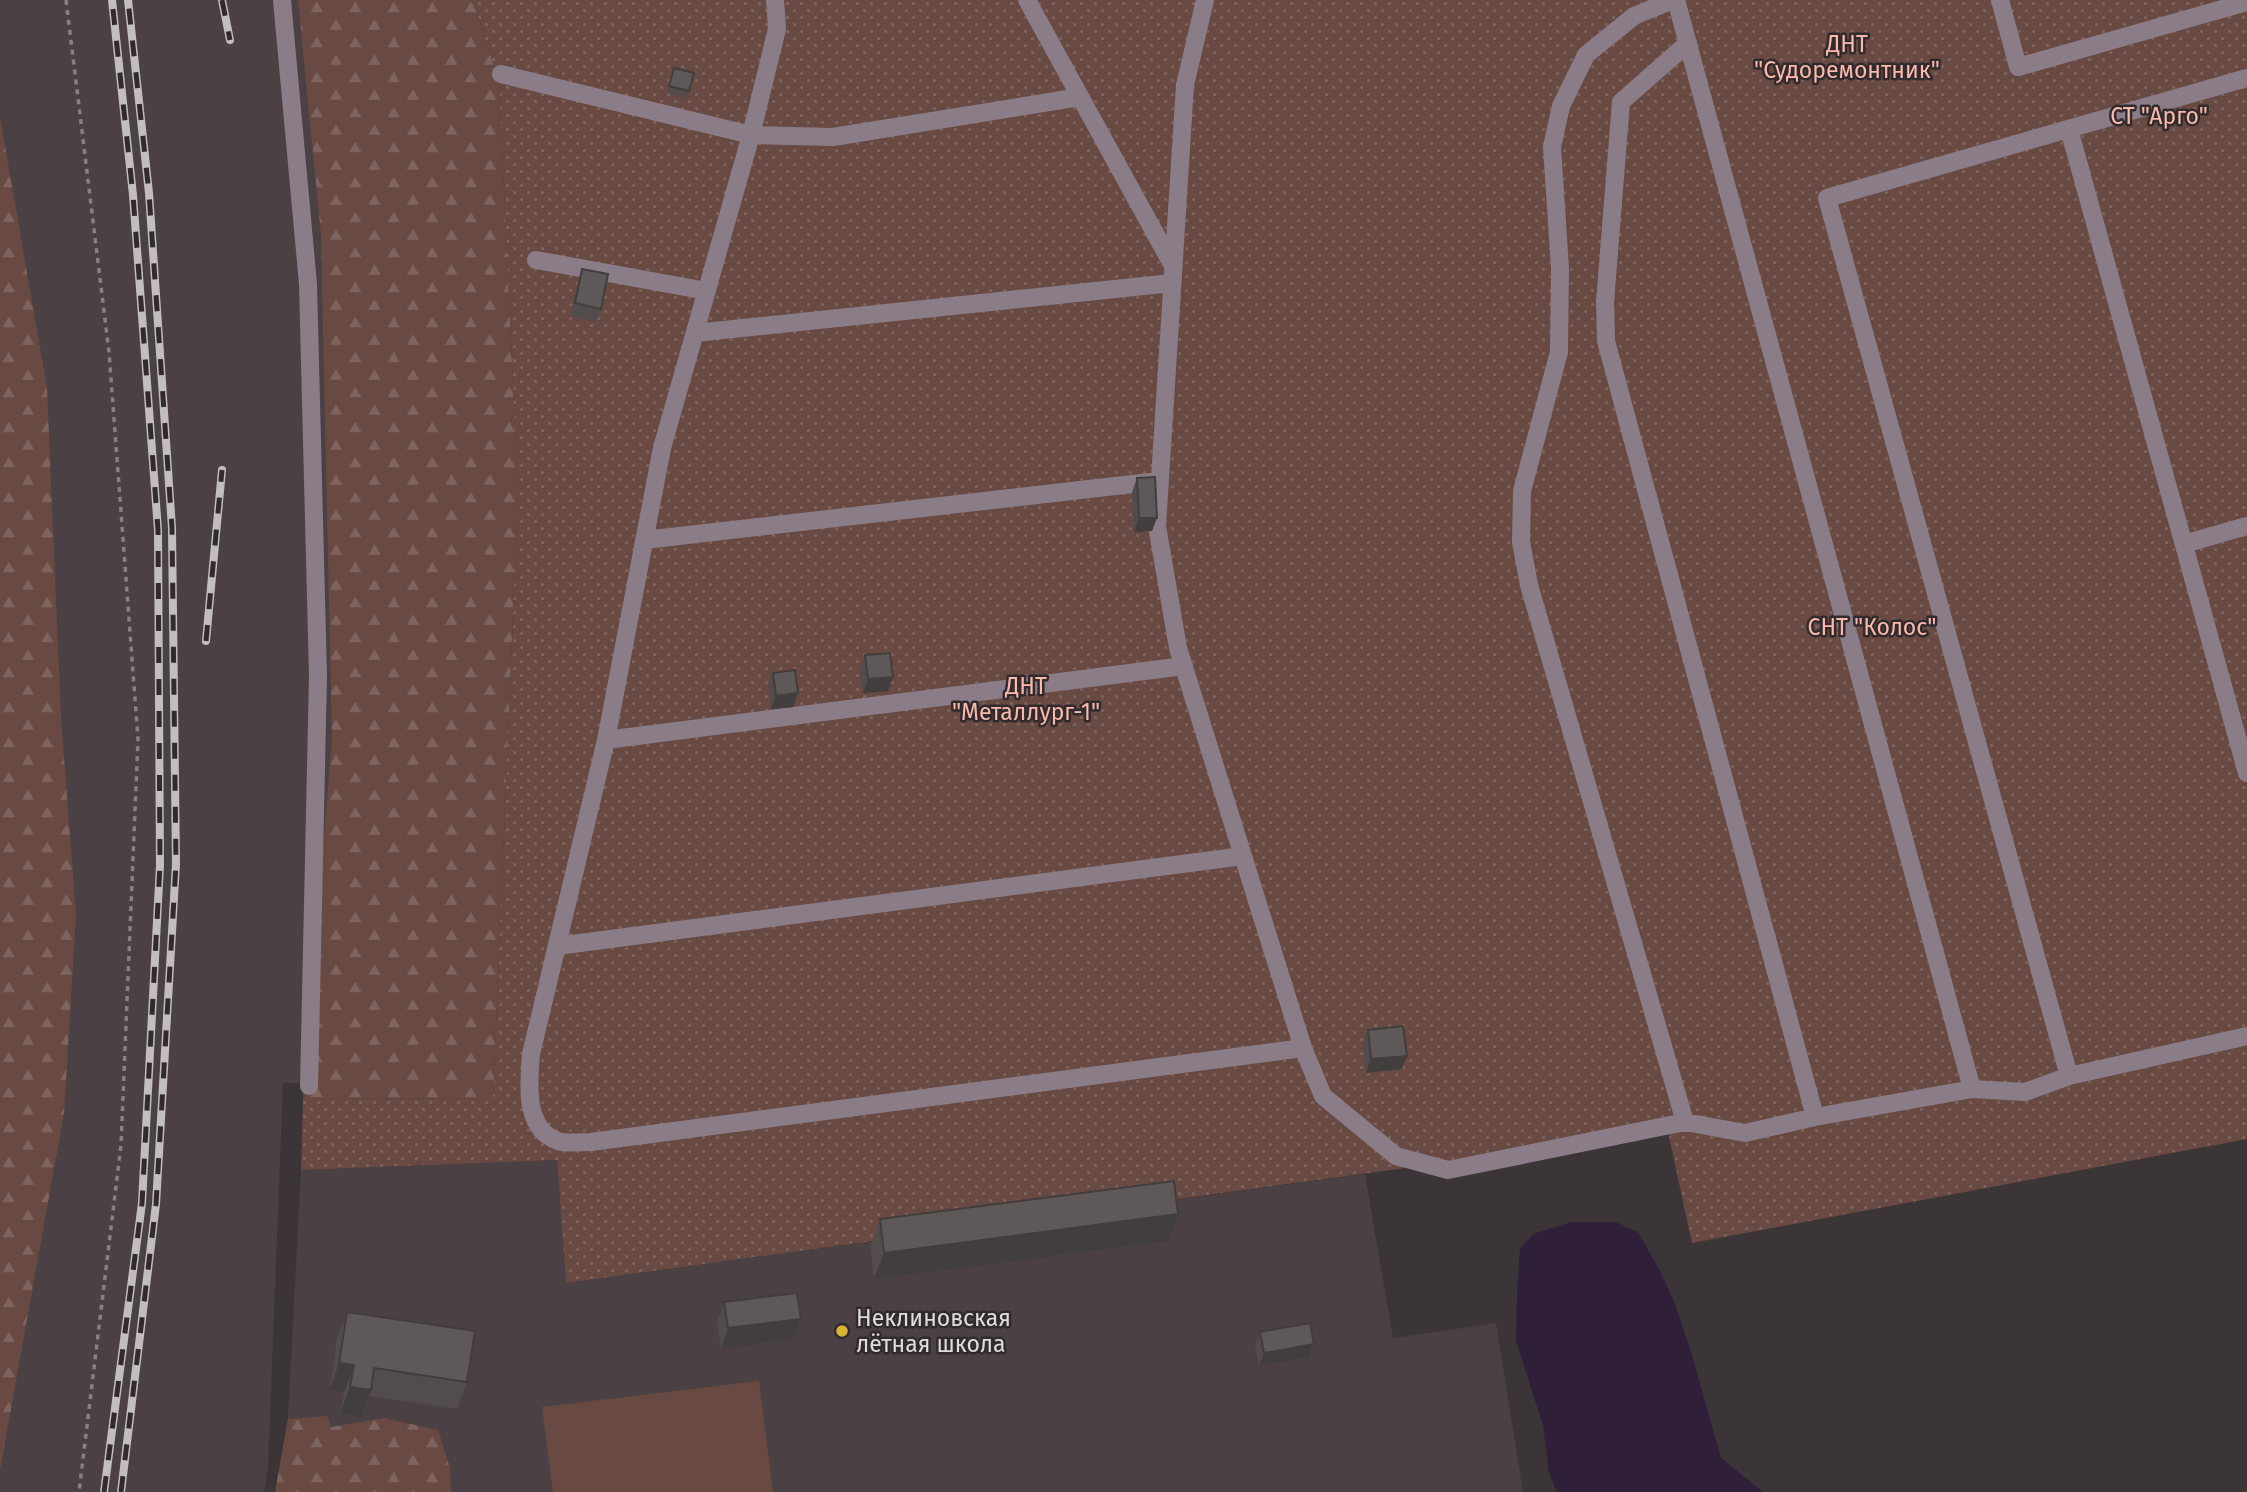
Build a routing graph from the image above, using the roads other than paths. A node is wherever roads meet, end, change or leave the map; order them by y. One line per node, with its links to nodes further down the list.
1 (282, 0): 31 (lane)
2 (775, 0): 14 (lane)
3 (1027, 0): 12 (lane)
4 (1205, 0): 16 (lane)
5 (1674, 0): 9 (lane); 34 (lane)
6 (2000, 0): 8 (lane)
7 (2247, 2): 8 (lane)
8 (2201, 7)
9 (1688, 43): 32 (lane); 33 (lane)
10 (500, 74): 14 (lane)
11 (2247, 78): 13 (lane)
12 (1080, 97): 14 (lane); 16 (lane)
13 (2069, 129): 22 (lane); 30 (lane)
14 (751, 135): 17 (lane)
15 (536, 260): 17 (lane)
16 (1173, 274): 18 (lane); 19 (lane)
17 (706, 291): 18 (lane)
18 (695, 333): 21 (lane)
19 (1159, 481): 21 (lane); 23 (lane)
20 (2247, 526): 22 (lane)
21 (644, 540): 24 (lane)
22 (2184, 544): 25 (lane)
23 (1184, 666): 24 (lane); 26 (lane)
24 (606, 740): 27 (lane)
25 (2247, 773)
26 (1243, 856): 27 (lane); 29 (lane)
27 (557, 946): 29 (lane)
28 (2247, 1036): 30 (lane)
29 (1303, 1048): 34 (lane)
30 (2068, 1076): 32 (lane)
31 (309, 1086)
32 (1972, 1089): 33 (lane)
33 (1815, 1117): 34 (lane)
34 (1685, 1122)

